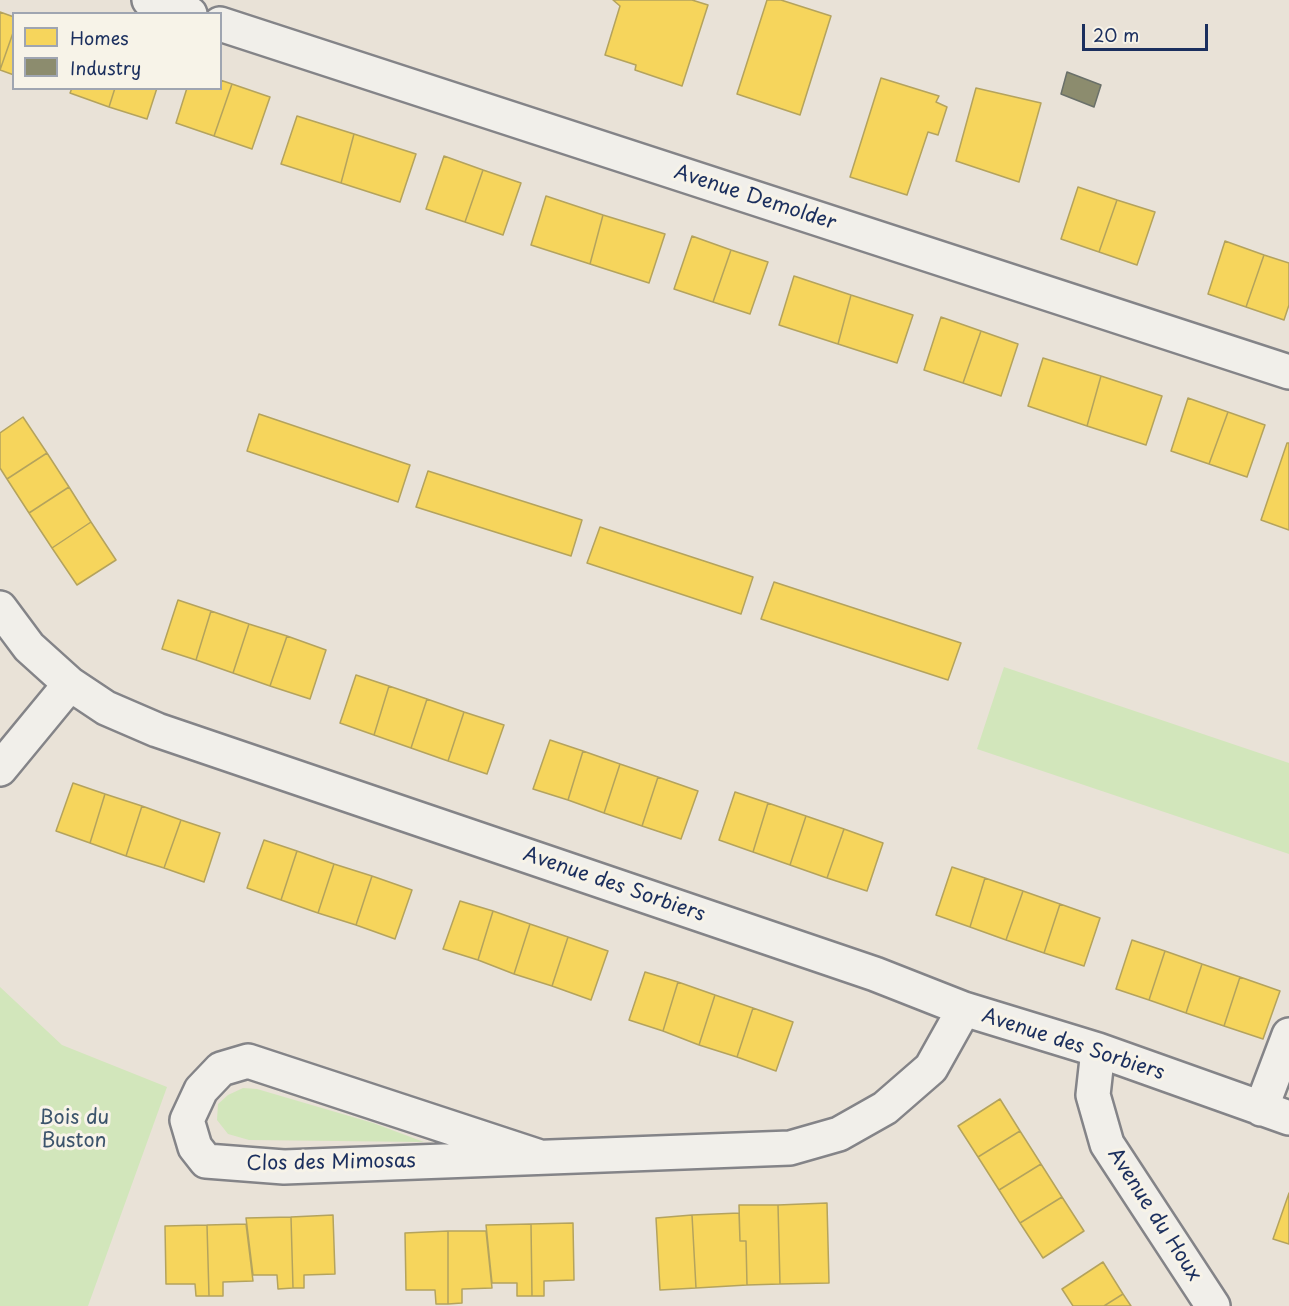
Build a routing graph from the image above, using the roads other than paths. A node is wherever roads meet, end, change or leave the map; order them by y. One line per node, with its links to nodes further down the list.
1 (149, 0): 2 (street)
2 (184, 12)
3 (222, 25): 4 (street, Avenue Demolder)
4 (1289, 372)
5 (0, 608): 6 (street, Avenue des Sorbiers)
6 (70, 684): 7 (street); 8 (street, Avenue des Sorbiers)
7 (0, 769)
8 (964, 1010): 10 (street, Avenue des Sorbiers); 12 (street, Clos des Mimosas)
9 (1289, 1035): 11 (street, Avenue des Sorbiers)
10 (1098, 1050): 11 (street, Avenue des Sorbiers); 13 (street, Avenue du Houx)
11 (1275, 1113)
12 (540, 1157): 12 (street, Clos des Mimosas)
13 (1213, 1306)

